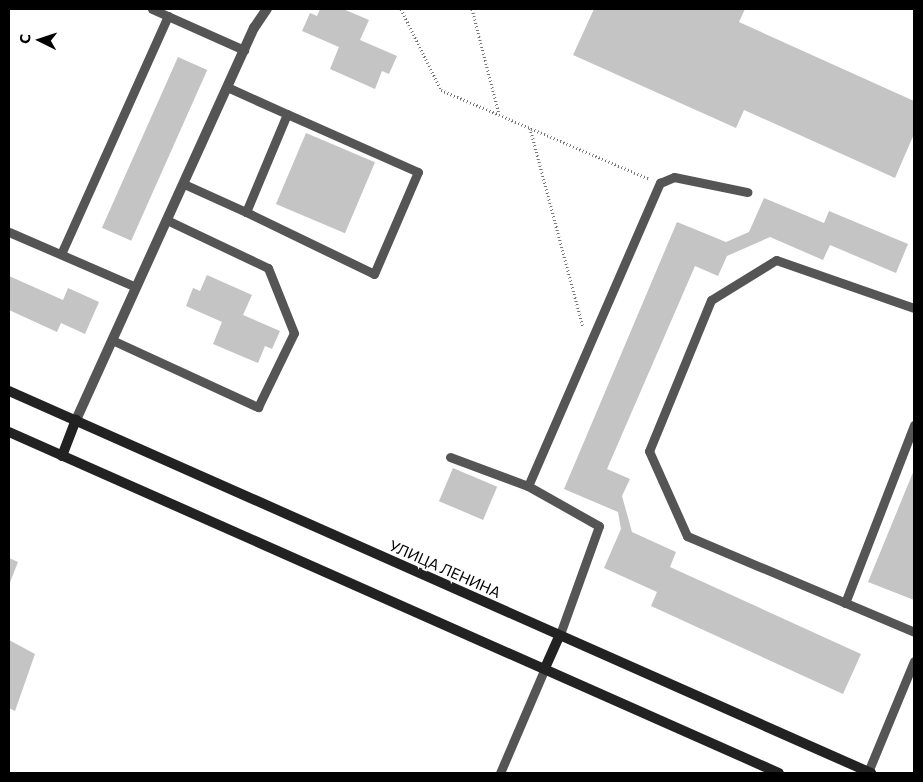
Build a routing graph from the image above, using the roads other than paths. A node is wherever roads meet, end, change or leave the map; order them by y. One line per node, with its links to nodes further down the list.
1 (152, 9): 3 (lane)
2 (267, 9): 4 (street)
3 (168, 16): 4 (lane); 12 (lane)
4 (244, 50): 5 (street)
5 (227, 87): 6 (lane); 7 (street)
6 (287, 114): 9 (lane); 9 (lane)
7 (184, 184): 9 (lane); 10 (street)
8 (747, 192): 22 (lane)
9 (246, 212)
10 (167, 220): 13 (street); 15 (lane)
11 (9, 232): 12 (lane)
12 (60, 254): 13 (lane)
13 (136, 287): 15 (street)
14 (914, 308): 23 (lane)
15 (112, 340): 17 (street)
16 (9, 391): 17 (main road, УЛИЦА ЛЕНИНА)
17 (76, 420): 20 (main road); 25 (main road, УЛИЦА ЛЕНИНА)
18 (914, 425): 23 (lane)
19 (9, 432): 20 (main road)
20 (62, 456): 27 (main road)
21 (450, 456): 22 (lane)
22 (528, 486): 25 (lane)
23 (845, 603): 24 (lane)
24 (914, 632)
25 (559, 637): 27 (main road); 30 (main road, УЛИЦА ЛЕНИНА)
26 (914, 661): 30 (lane)
27 (545, 668): 28 (lane); 29 (main road)
28 (500, 773)
29 (779, 773)
30 (869, 773)

